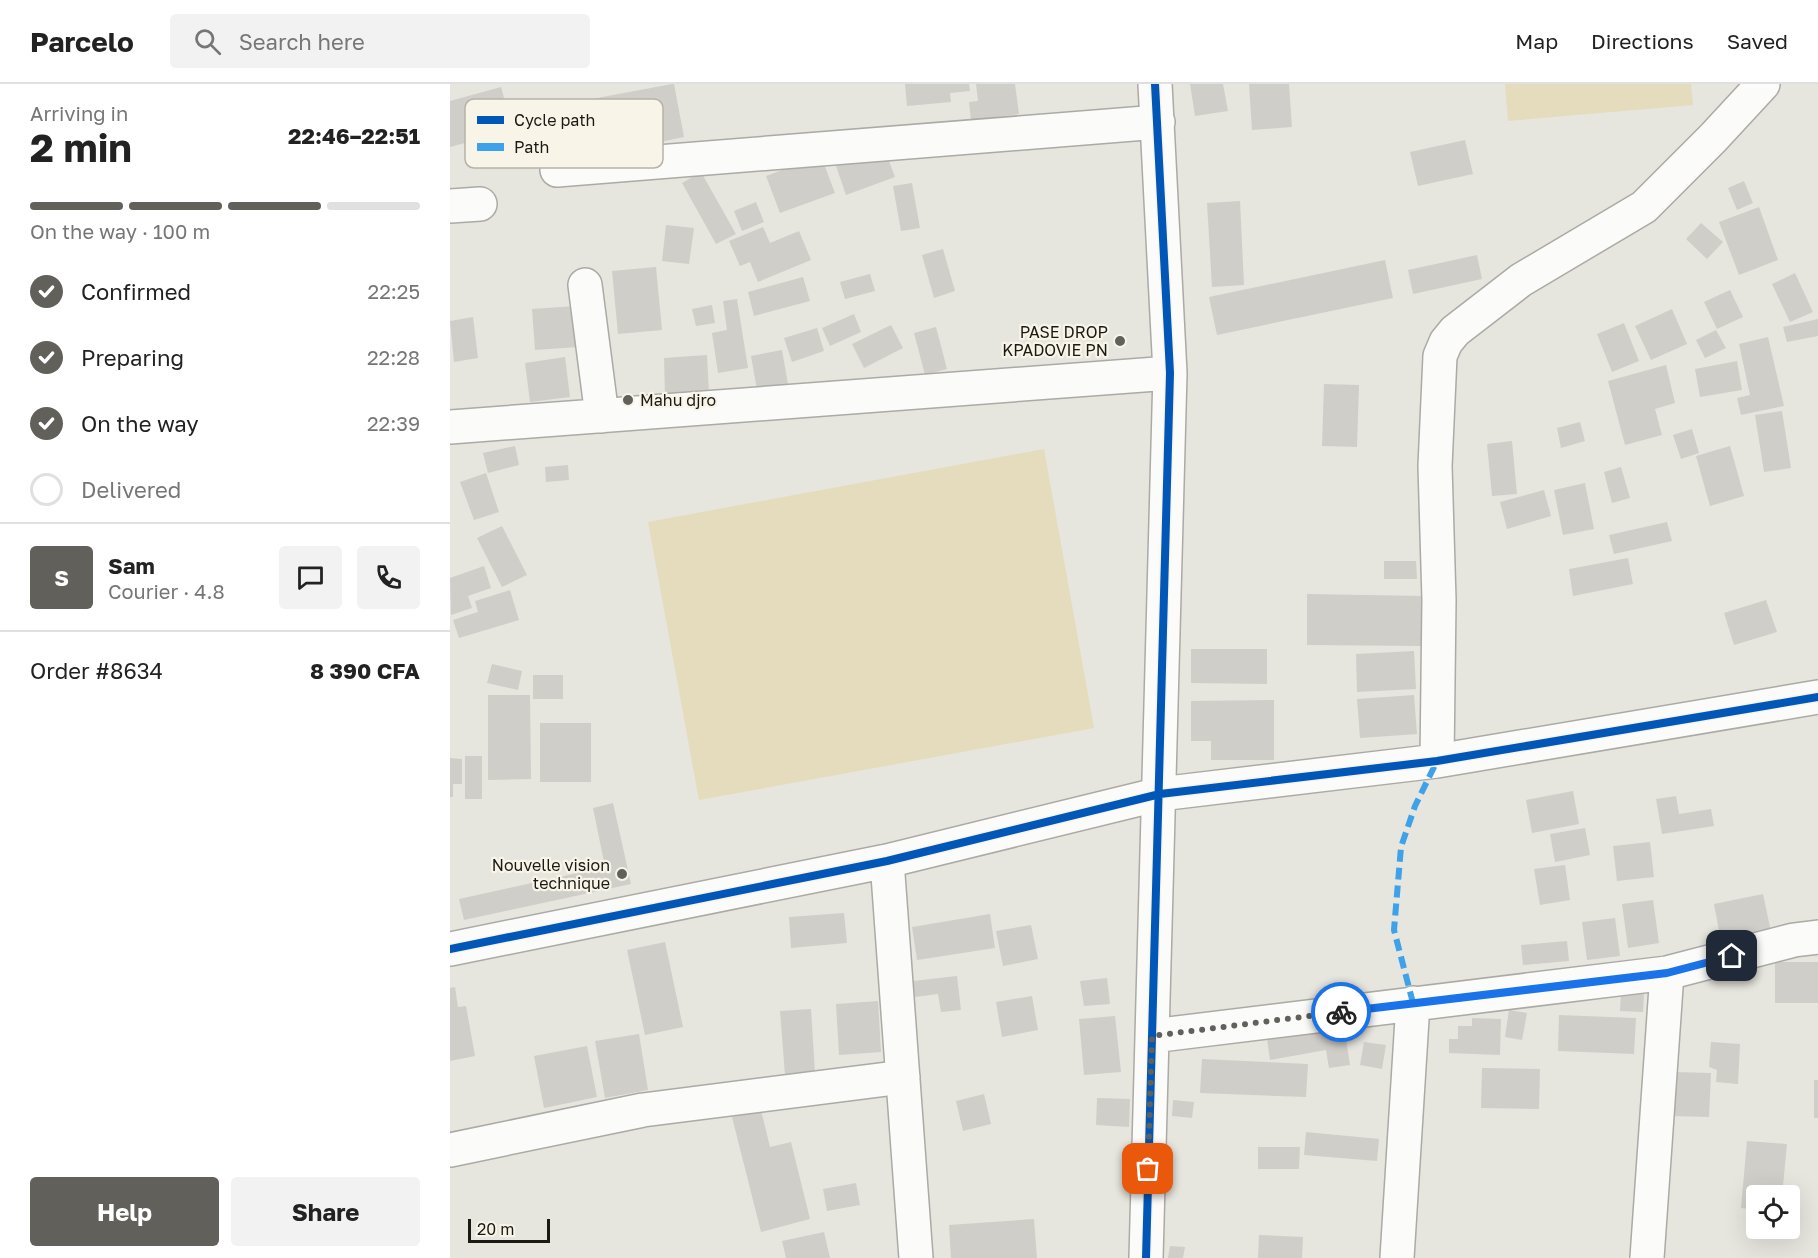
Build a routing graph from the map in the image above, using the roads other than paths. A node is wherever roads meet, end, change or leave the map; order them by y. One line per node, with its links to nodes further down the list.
1 (1155, 84): 3 (street)
2 (1763, 84): 12 (street)
3 (1158, 122): 4 (street); 8 (street)
4 (663, 162)
5 (582, 168): 6 (street)
6 (557, 170)
7 (585, 285): 9 (street)
8 (1170, 374): 9 (street); 13 (street)
9 (602, 416): 10 (street)
10 (450, 427)
11 (1818, 697): 12 (street)
12 (1437, 761): 13 (street)
13 (1160, 794): 14 (street); 19 (street)
14 (887, 861): 16 (street); 20 (street)
15 (1818, 937): 17 (street)
16 (450, 949)
17 (1667, 973): 18 (street); 25 (street)
18 (1413, 1003): 19 (street); 24 (street)
19 (1152, 1036): 23 (street)
20 (903, 1077): 21 (street); 22 (street)
21 (450, 1150)
22 (916, 1258)
23 (1146, 1258)
24 (1396, 1258)
25 (1647, 1258)

